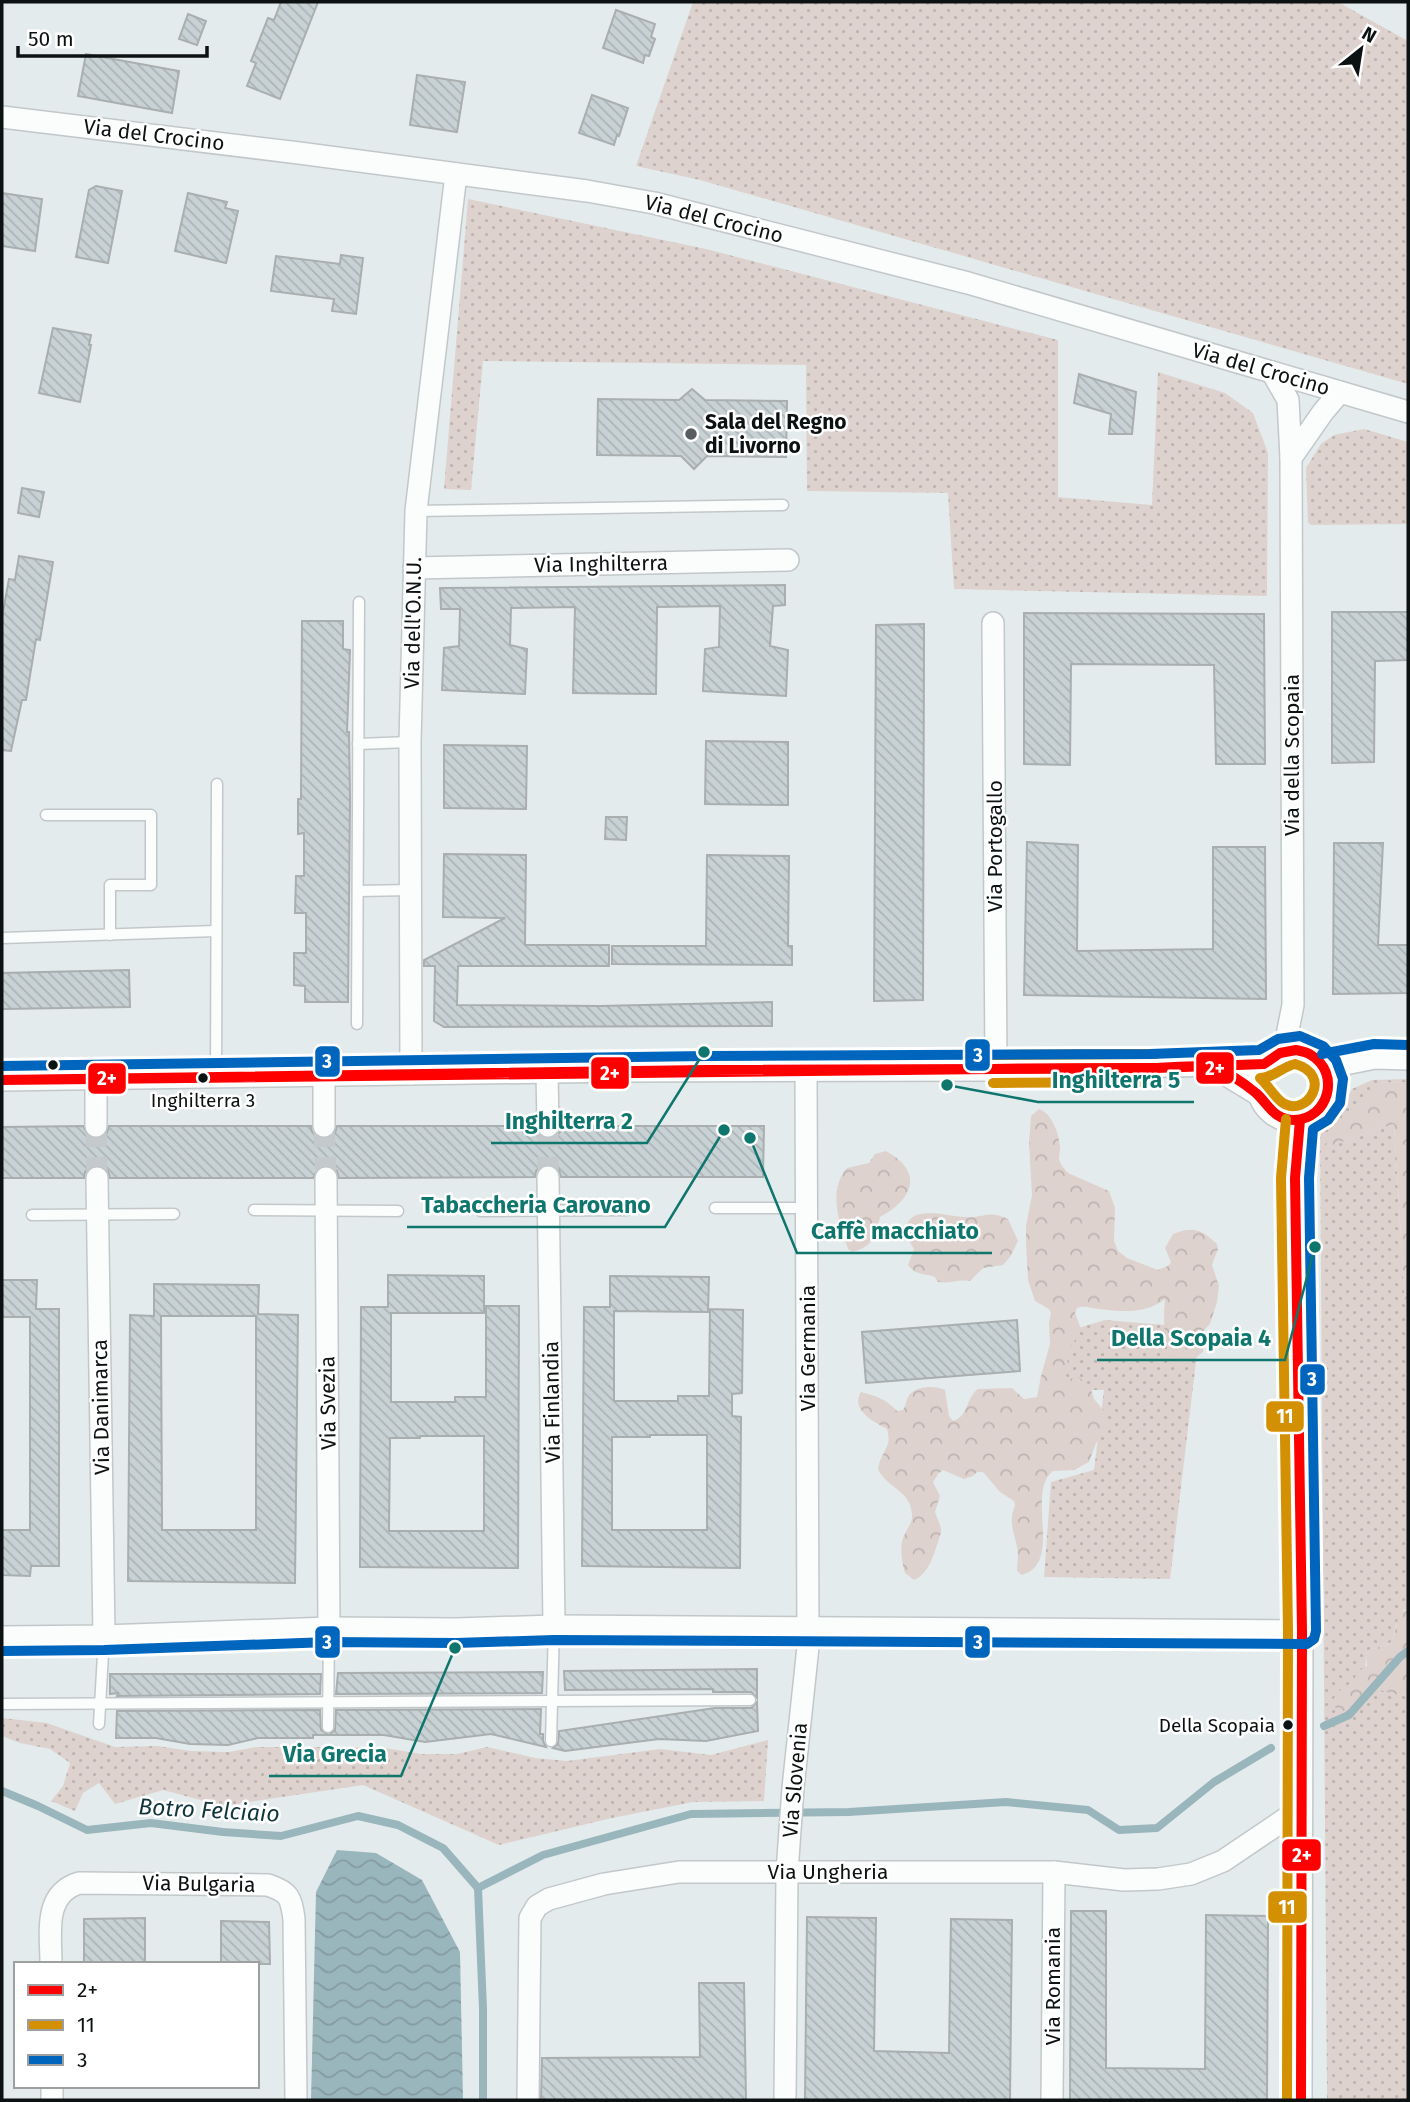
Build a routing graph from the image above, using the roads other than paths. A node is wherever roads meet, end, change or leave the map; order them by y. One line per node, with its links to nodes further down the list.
1 (2, 117): 2 (street, Via del Crocino)
2 (456, 174): 3 (street, Via del Crocino); 8 (street, Via dell'O.N.U.)
3 (1272, 372): 4 (street, Via del Crocino); 6 (street, Via della Scopaia)
4 (1340, 392): 5 (street, Via del Crocino); 6 (street)
5 (1408, 412)
6 (1291, 458): 22 (street, Via della Scopaia)
7 (783, 505): 8 (lane)
8 (416, 511): 10 (street, Via dell'O.N.U.)
9 (788, 560): 10 (street, Via Inghilterra)
10 (414, 568): 13 (street, Via dell'O.N.U.)
11 (359, 602): 14 (lane)
12 (993, 623): 30 (street, Via Portogallo)
13 (410, 742): 14 (lane); 17 (street, Via dell'O.N.U.)
14 (358, 744): 18 (lane)
15 (217, 785): 19 (lane)
16 (46, 815): 20 (lane)
17 (411, 890): 18 (lane); 32 (street, Via dell'O.N.U.)
18 (358, 891): 23 (lane)
19 (216, 931): 20 (lane); 35 (lane)
20 (110, 935): 21 (lane)
21 (2, 938)
22 (1293, 988): 24 (street, Via della Scopaia); 25 (street)
23 (357, 1024)
24 (1284, 1050): 25 (street); 27 (street)
25 (1307, 1052): 34 (street)
26 (1408, 1059): 34 (street)
27 (1264, 1064): 28 (street); 38 (street)
28 (1213, 1067): 30 (street); 38 (street)
29 (806, 1069): 30 (street); 31 (street); 47 (street, Via Germania)
30 (996, 1070)
31 (547, 1072): 32 (street); 42 (street)
32 (411, 1074): 33 (street)
33 (324, 1075): 35 (street); 41 (street)
34 (1327, 1076): 39 (street)
35 (216, 1077): 36 (street)
36 (96, 1079): 37 (street); 40 (street)
37 (2, 1080)
38 (1259, 1095): 39 (street)
39 (1290, 1119): 60 (street)
40 (96, 1126)
41 (324, 1126)
42 (548, 1126)
43 (548, 1177): 50 (street, Via Finlandia)
44 (97, 1178): 54 (street, Via Danimarca)
45 (326, 1178): 49 (street, Via Svezia)
46 (715, 1208): 47 (lane)
47 (807, 1208): 58 (street, Via Germania)
48 (254, 1210): 49 (lane)
49 (326, 1210): 52 (lane); 59 (street, Via Svezia)
50 (549, 1210): 51 (lane); 53 (lane); 57 (street, Via Finlandia)
51 (627, 1210)
52 (398, 1211)
53 (481, 1211)
54 (98, 1214): 55 (lane); 56 (lane); 61 (street, Via Danimarca)
55 (174, 1214)
56 (32, 1215)
57 (554, 1626): 58 (street); 59 (street); 64 (lane)
58 (808, 1627): 60 (street); 72 (street, Via Slovenia)
59 (329, 1628): 61 (street); 65 (lane)
60 (1302, 1631): 71 (street)
61 (104, 1636): 62 (street); 66 (lane)
62 (2, 1637)
63 (750, 1700): 64 (lane)
64 (551, 1701): 65 (lane); 70 (lane)
65 (327, 1702): 66 (lane); 69 (lane)
66 (100, 1703): 67 (lane); 68 (lane)
67 (2, 1704)
68 (99, 1724)
69 (328, 1727)
70 (551, 1741)
71 (1300, 1809): 73 (street, Via Ungheria); 79 (street)
72 (788, 1862): 73 (street, Via Ungheria); 76 (street, Via Ungheria); 77 (street, Via Slovenia)
73 (1054, 1871): 78 (street, Via Romania)
74 (51, 1962): 75 (street, Via Bulgaria)
75 (296, 2100)
76 (528, 2100)
77 (785, 2100)
78 (1052, 2100)
79 (1301, 2100)

